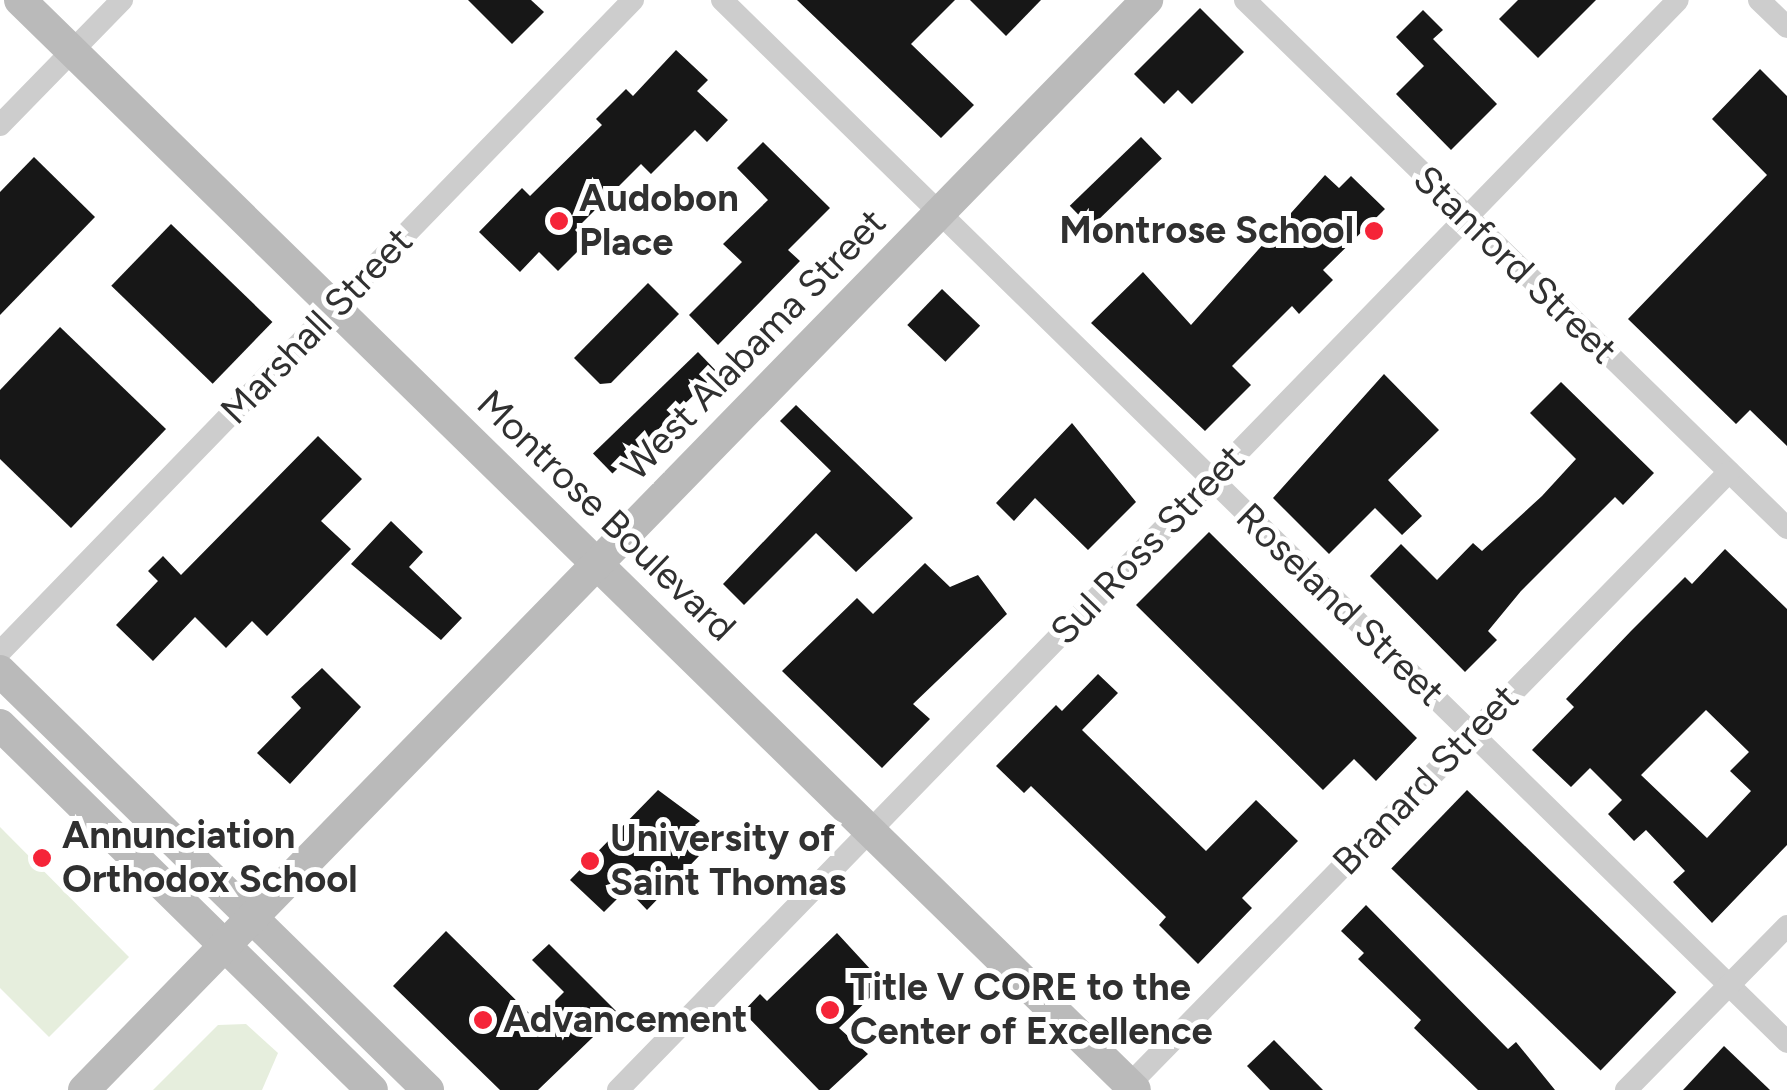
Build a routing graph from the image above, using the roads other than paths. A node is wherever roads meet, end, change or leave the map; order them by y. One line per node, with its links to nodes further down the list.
1 (20, 0): 10 (street, Montrose Boulevard)
2 (122, 0): 10 (street)
3 (633, 0): 14 (street, Marshall Street)
4 (722, 0): 12 (street, Roseland Street)
5 (1147, 0): 12 (street, West Alabama Street)
6 (1244, 0): 13 (street, Stanford Street)
7 (1678, 0): 13 (street, Sul Ross Street)
8 (1760, 0): 9 (street)
9 (1787, 26)
10 (72, 51): 11 (street); 14 (street, Montrose Boulevard)
11 (0, 126)
12 (939, 212): 16 (street, Roseland Street); 18 (street, West Alabama Street)
13 (1466, 218): 15 (street, Stanford Street); 16 (street, Sul Ross Street)
14 (335, 308): 18 (street, Montrose Boulevard); 19 (street, Marshall Street)
15 (1729, 472): 17 (street, Stanford Street); 22 (street, Branard Street)
16 (1212, 479): 22 (street, Roseland Street); 23 (street, Sul Ross Street)
17 (1787, 528)
18 (597, 564): 23 (street, Montrose Boulevard); 24 (street, West Alabama Street)
19 (0, 652)
20 (0, 672): 24 (street)
21 (0, 724): 26 (street)
22 (1471, 733): 27 (street, Roseland Street); 29 (street, Branard Street)
23 (870, 831): 29 (street, Montrose Boulevard); 33 (street, Sul Ross Street)
24 (253, 918): 26 (street, West Alabama Street); 32 (street)
25 (1787, 926): 27 (street)
26 (224, 946): 30 (street, West Alabama Street); 31 (street)
27 (1729, 985): 28 (street, Roseland Street); 34 (street)
28 (1787, 1042)
29 (1130, 1088)
30 (84, 1090)
31 (372, 1090)
32 (428, 1090)
33 (618, 1090)
34 (1626, 1090)

